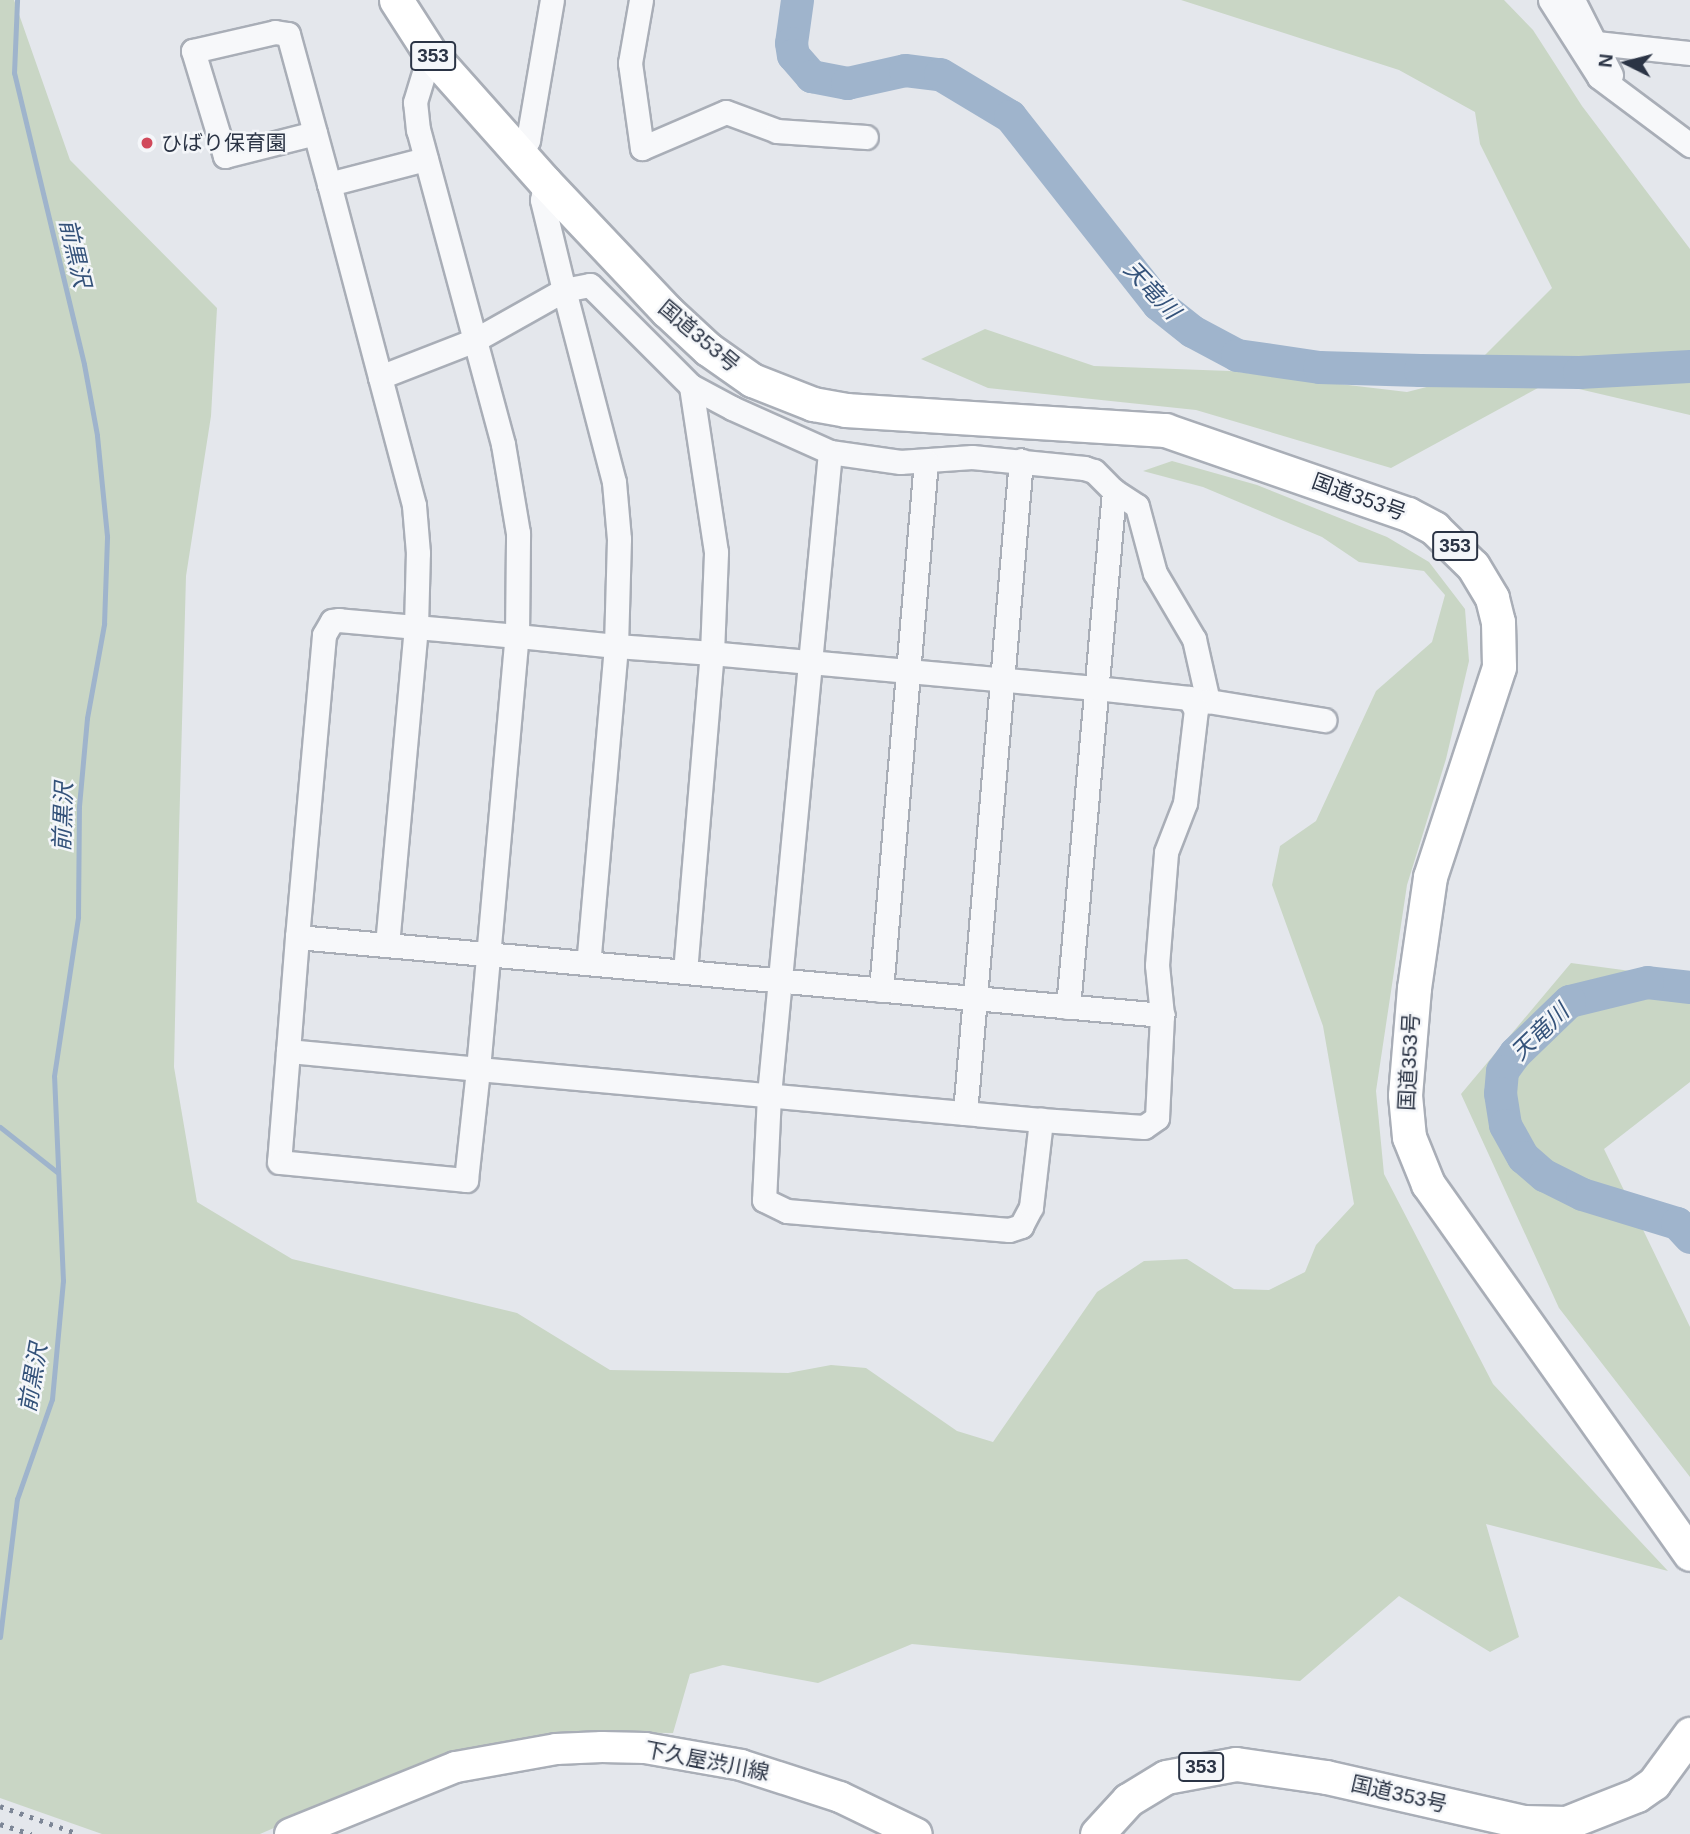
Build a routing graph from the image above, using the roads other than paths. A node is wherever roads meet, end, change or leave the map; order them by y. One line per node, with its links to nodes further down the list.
1 (396, 0): 7 (highway, 国道353号 / 353)
2 (552, 0): 13 (street)
3 (641, 0): 11 (street)
4 (1550, 0): 9 (street)
5 (1574, 6): 6 (street)
6 (1596, 43): 8 (street); 9 (street)
7 (430, 53): 13 (highway, 国道353号 / 353); 14 (street)
8 (1690, 53)
9 (1625, 98): 12 (street)
10 (315, 133): 10 (street); 16 (street)
11 (866, 137)
12 (1690, 145)
13 (521, 155): 15 (highway, 国道353号 / 353)
14 (426, 159): 16 (street); 18 (street)
15 (545, 181): 17 (street); 49 (highway, 国道353号 / 353)
16 (329, 184): 19 (street)
17 (564, 290): 18 (street); 20 (street); 27 (street)
18 (475, 340): 19 (street); 26 (street)
19 (380, 377): 25 (street)
20 (691, 386): 21 (street); 28 (street)
21 (830, 453): 23 (street); 29 (street)
22 (1021, 460): 23 (street); 24 (street); 31 (street)
23 (926, 461): 30 (street)
24 (1114, 491): 32 (street); 33 (street)
25 (416, 627): 26 (street); 34 (street); 35 (street)
26 (517, 636): 27 (street); 36 (street)
27 (617, 646): 28 (street); 37 (street)
28 (712, 653): 29 (street); 38 (street)
29 (810, 662): 30 (street); 39 (street)
30 (907, 671): 31 (street); 40 (street)
31 (1002, 680): 32 (street); 41 (street)
32 (1096, 688): 42 (street); 43 (street)
33 (1324, 720)
34 (297, 937): 35 (street); 44 (street)
35 (387, 944): 36 (street)
36 (488, 953): 37 (street); 45 (street)
37 (588, 963): 38 (street)
38 (685, 972): 39 (street)
39 (782, 981): 40 (street); 46 (street)
40 (881, 990): 41 (street)
41 (976, 999): 42 (street); 47 (street)
42 (1068, 1007): 43 (street)
43 (1162, 1015): 48 (street)
44 (288, 1051): 45 (street); 45 (street)
45 (478, 1069): 46 (street)
46 (769, 1095): 47 (street); 48 (street)
47 (965, 1113): 48 (street)
48 (1041, 1120)
49 (1690, 1554)
50 (1690, 1734): 53 (highway, 国道353号 / 353)
51 (290, 1834): 52 (main road, 下久屋渋川線)
52 (917, 1834)
53 (1097, 1834)

